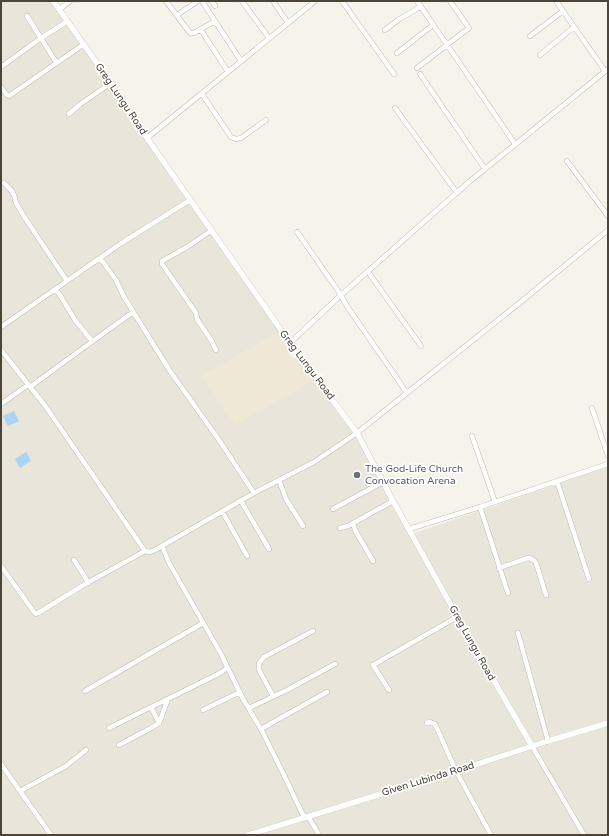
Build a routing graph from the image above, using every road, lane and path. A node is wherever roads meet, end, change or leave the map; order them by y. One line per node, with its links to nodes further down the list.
1 (53, 1): 14 (street, Greg Lungu Road)
2 (70, 1): 14 (street)
3 (166, 1): 16 (street)
4 (198, 1): 16 (street)
5 (202, 1): 19 (street)
6 (242, 1): 27 (street)
7 (273, 1): 20 (street)
8 (315, 1): 20 (street)
9 (342, 1): 38 (street)
10 (416, 1): 13 (street)
11 (450, 1): 29 (street)
12 (556, 1): 15 (street)
13 (420, 7): 21 (street); 24 (street)
14 (60, 10): 18 (street, Greg Lungu Road)
15 (563, 11): 22 (street); 25 (street)
16 (177, 15): 23 (street)
17 (27, 16): 26 (street)
18 (68, 21): 26 (street); 28 (street, Greg Lungu Road)
19 (215, 21): 23 (street); 32 (street)
20 (288, 23): 27 (street)
21 (433, 25): 29 (street); 30 (street)
22 (574, 27): 31 (street); 36 (street)
23 (201, 30): 37 (street)
24 (385, 30)
25 (530, 36)
26 (41, 38): 33 (street); 34 (street)
27 (269, 38): 32 (street)
28 (84, 44): 33 (street); 40 (street, Greg Lungu Road)
29 (446, 45): 35 (street); 47 (street)
30 (396, 54)
31 (540, 55)
32 (241, 61): 37 (street)
33 (56, 62): 41 (street)
34 (1, 67)
35 (417, 68)
36 (607, 70): 47 (street)
37 (228, 72): 42 (street)
38 (394, 74)
39 (420, 74): 49 (street)
40 (111, 83): 44 (street); 46 (street, Greg Lungu Road)
41 (1, 87)
42 (202, 94): 45 (street); 46 (street)
43 (395, 108): 51 (street)
44 (69, 114)
45 (266, 120)
46 (147, 138): 52 (street, Greg Lungu Road)
47 (515, 144): 49 (street)
48 (567, 161): 53 (street)
49 (485, 169): 51 (street)
50 (4, 183): 59 (street)
51 (457, 193): 58 (street)
52 (190, 200): 55 (street, Greg Lungu Road); 57 (street)
53 (608, 216)
54 (608, 230): 70 (street)
55 (211, 231): 65 (street, Greg Lungu Road); 68 (street)
56 (297, 232): 61 (street)
57 (100, 258): 59 (street); 62 (street)
58 (368, 272): 61 (street); 66 (street)
59 (67, 281): 60 (street)
60 (56, 290): 63 (street); 64 (street)
61 (341, 295): 65 (street); 70 (street)
62 (133, 312): 64 (street); 80 (street)
63 (1, 327)
64 (92, 341): 69 (street)
65 (290, 343): 73 (street, Greg Lungu Road)
66 (421, 346)
67 (1, 350): 69 (street)
68 (216, 350)
69 (29, 386): 71 (street); 93 (street)
70 (407, 393): 73 (street)
71 (1, 404)
72 (592, 408): 75 (street)
73 (358, 433): 77 (street); 79 (street, Greg Lungu Road)
74 (472, 436): 83 (street)
75 (608, 456)
76 (608, 464): 78 (street)
77 (279, 480): 80 (street); 88 (street)
78 (557, 481): 83 (street); 99 (street)
79 (383, 482): 82 (street, Greg Lungu Road); 85 (street)
80 (254, 493): 81 (street)
81 (240, 500): 86 (street); 92 (street)
82 (393, 501): 87 (street); 90 (street, Greg Lungu Road)
83 (495, 502): 84 (street)
84 (480, 507): 90 (street); 98 (street)
85 (333, 509)
86 (222, 511): 91 (street); 94 (street)
87 (353, 523): 89 (street); 96 (street)
88 (303, 526)
89 (340, 528)
90 (409, 529): 103 (street, Greg Lungu Road)
91 (162, 546): 93 (street); 104 (street)
92 (269, 549)
93 (145, 551): 100 (street)
94 (247, 556)
95 (74, 560): 100 (street)
96 (373, 561)
97 (1, 566): 100 (street)
98 (499, 568): 101 (street); 102 (street)
99 (589, 579)
100 (88, 583)
101 (508, 593)
102 (546, 595)
103 (458, 617): 109 (street); 125 (street, Greg Lungu Road)
104 (203, 624): 108 (street); 110 (street)
105 (313, 631): 113 (street)
106 (518, 634): 123 (street)
107 (335, 664): 113 (street)
108 (227, 668): 111 (street); 114 (street)
109 (388, 690)
110 (85, 691)
111 (240, 692): 116 (street); 117 (street)
112 (328, 692): 122 (street)
113 (274, 696): 116 (street)
114 (168, 699): 115 (street); 118 (street)
115 (151, 707): 118 (street); 121 (street)
116 (250, 708): 122 (street)
117 (203, 710)
118 (159, 723): 124 (street)
119 (427, 723): 128 (street)
120 (608, 723): 123 (street, Given Lubinda Road)
121 (108, 728)
122 (261, 729): 130 (street)
123 (548, 741): 125 (street, Given Lubinda Road)
124 (118, 744)
125 (532, 746): 128 (street, Given Lubinda Road); 135 (street)
126 (86, 750): 129 (street)
127 (1, 764): 129 (street)
128 (456, 771): 130 (street, Given Lubinda Road); 134 (street)
129 (20, 791): 131 (street)
130 (306, 817): 132 (street, Given Lubinda Road); 133 (street)
131 (51, 835)
132 (248, 835)
133 (319, 835)
134 (492, 835)
135 (584, 835)

